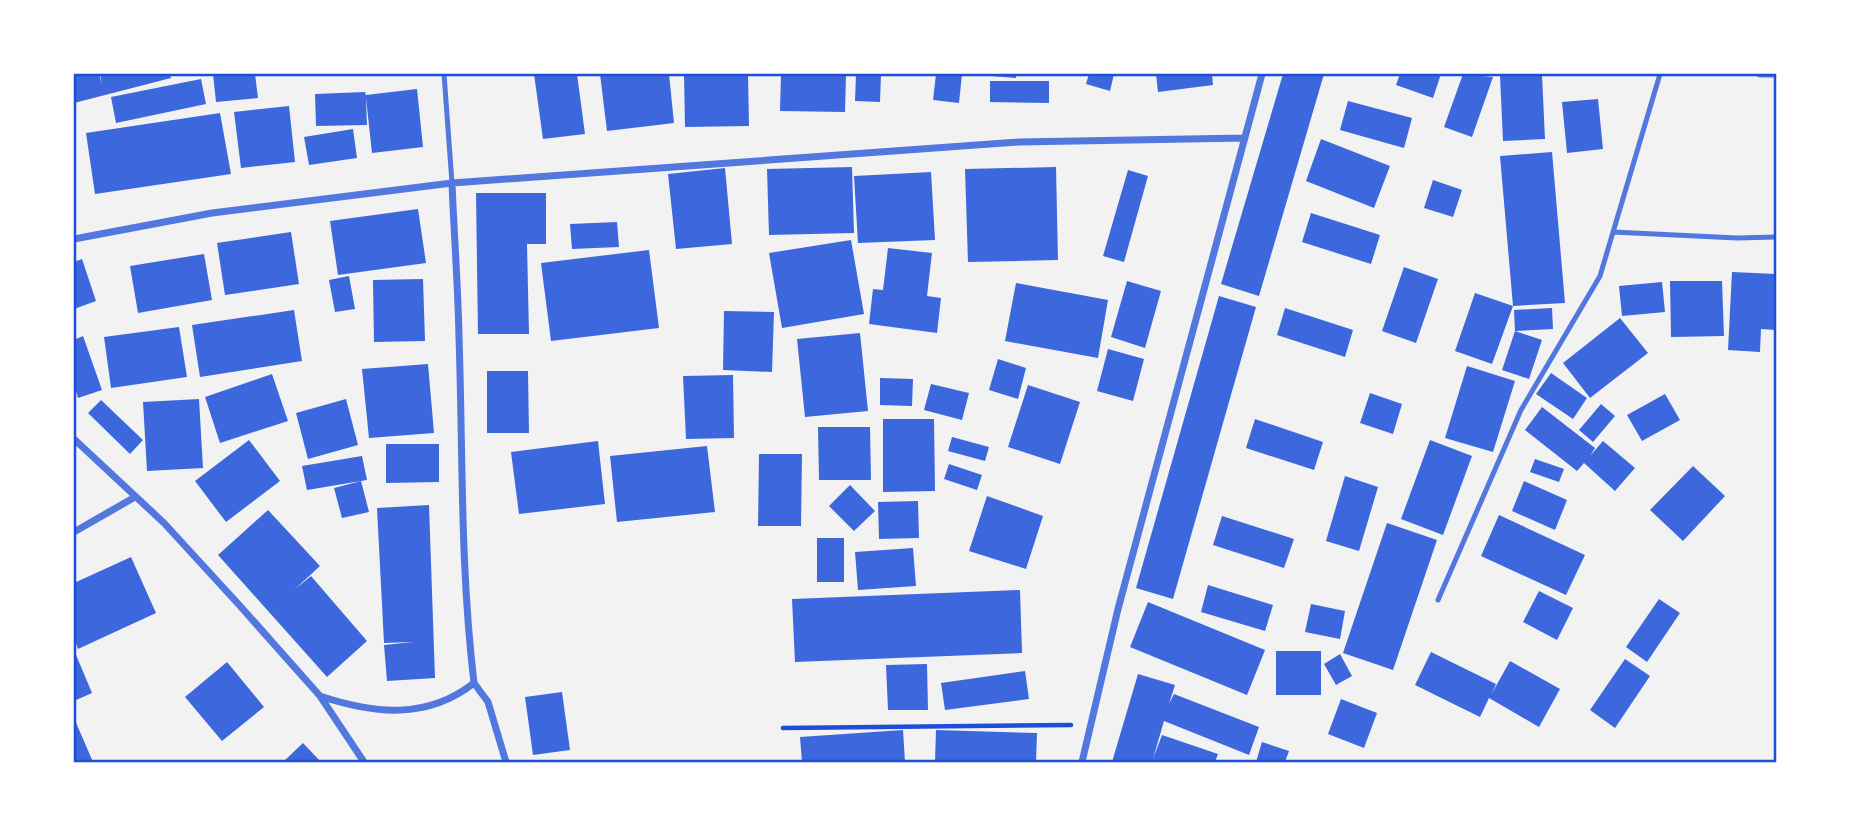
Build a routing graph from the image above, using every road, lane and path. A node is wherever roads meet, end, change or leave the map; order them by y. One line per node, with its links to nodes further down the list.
1 (444, 74): 7 (lane)
2 (1262, 74): 6 (street)
3 (1660, 74): 8 (lane)
4 (1760, 74): 5 (street)
5 (1776, 74)
6 (1244, 138): 7 (street); 17 (street)
7 (452, 183): 10 (street); 15 (street)
8 (1613, 232): 9 (lane); 14 (lane)
9 (1776, 237)
10 (74, 239)
11 (74, 439): 12 (street)
12 (135, 497): 13 (street); 16 (street)
13 (74, 532)
14 (1438, 600)
15 (474, 683): 16 (street); 20 (street)
16 (320, 696): 19 (street)
17 (1090, 725): 18 (path); 21 (street)
18 (783, 728)
19 (364, 762)
20 (506, 762)
21 (1083, 762)

